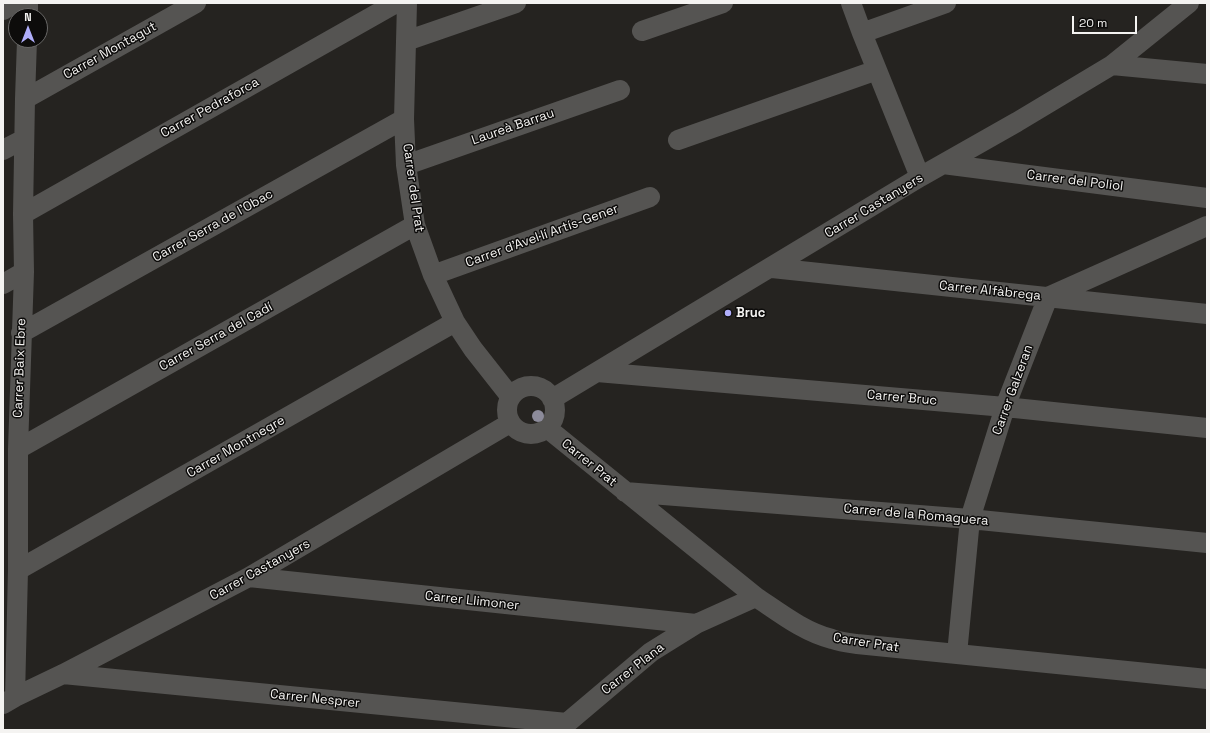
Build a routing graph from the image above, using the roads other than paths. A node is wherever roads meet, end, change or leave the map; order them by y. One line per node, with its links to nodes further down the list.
1 (15, 3): 10 (street)
2 (196, 3): 19 (street, Carrer Montagut)
3 (396, 3): 29 (street, Carrer Pedraforca)
4 (407, 3): 13 (street, Carrer del Prat)
5 (516, 3): 13 (street)
6 (723, 3): 11 (street)
7 (851, 3): 12 (street)
8 (946, 3): 12 (street)
9 (1189, 3): 15 (street, Carrer Castanyers)
10 (3, 10)
11 (642, 31)
12 (862, 33): 16 (street)
13 (406, 41): 20 (street, Carrer del Prat)
14 (27, 48): 19 (street, Carrer Baix Ebre)
15 (1112, 65): 17 (street); 24 (street, Carrer Castanyers)
16 (877, 70): 22 (street); 26 (street)
17 (1207, 74)
18 (620, 90): 25 (street, Laureà Barrau)
19 (25, 99): 21 (street, Carrer Baix Ebre)
20 (404, 119): 25 (street, Carrer del Prat); 39 (street, Carrer Serra de l'Obac)
21 (24, 139): 23 (street); 29 (street, Carrer Baix Ebre)
22 (678, 140)
23 (3, 150)
24 (943, 164): 26 (street, Carrer Castanyers); 28 (street, Carrer del Poliol)
25 (406, 165): 30 (street, Carrer del Prat)
26 (920, 178): 32 (street, Carrer Castanyers)
27 (650, 197): 34 (street, Carrer d'Avel·lí Artís-Gener)
28 (1207, 198)
29 (23, 214): 33 (street, Carrer Baix Ebre)
30 (415, 225): 34 (street, Carrer del Prat); 48 (street, Carrer Serra del Cadí)
31 (1207, 226): 36 (street)
32 (772, 268): 36 (street, Carrer Alfàbrega); 40 (street, Carrer Castanyers)
33 (24, 272): 35 (street); 39 (street, Carrer Baix Ebre)
34 (433, 276): 38 (street, Carrer del Prat)
35 (3, 284)
36 (1048, 297): 37 (street, Carrer Alfàbrega); 43 (street, Carrer Galzeran)
37 (1207, 314)
38 (454, 322): 41 (street, Carrer del Prat); 53 (street, Carrer Montnegre)
39 (21, 333): 44 (street, Carrer Baix Ebre)
40 (598, 372): 42 (street, Carrer Castanyers); 43 (street, Carrer Bruc)
41 (510, 396): 42 (street); 45 (street)
42 (552, 399): 46 (street)
43 (1005, 407): 47 (street, Carrer Bruc); 50 (street, Carrer Galzeran)
44 (11, 413): 48 (street, Carrer Baix Ebre)
45 (510, 423): 46 (street); 54 (street, Carrer Castanyers)
46 (547, 428): 49 (street, Carrer Prat)
47 (1207, 428)
48 (18, 449): 52 (street, Carrer Baix Ebre)
49 (625, 492): 50 (street, Carrer de la Romaguera); 55 (street, Carrer Prat)
50 (970, 519): 51 (street, Carrer de la Romaguera); 57 (street, Carrer Galzeran)
51 (1207, 543)
52 (11, 551): 53 (street, Carrer Baix Ebre)
53 (18, 570): 60 (street, Carrer Baix Ebre)
54 (249, 578): 56 (street, Carrer Llimoner); 58 (street, Carrer Castanyers)
55 (756, 598): 56 (street, Carrer Plana); 57 (street, Carrer Prat)
56 (696, 624): 61 (street, Carrer Plana)
57 (957, 654): 59 (street, Carrer Prat)
58 (63, 674): 60 (street, Carrer Castanyers); 61 (street, Carrer Nesprer)
59 (1207, 679)
60 (9, 701)
61 (564, 727)

